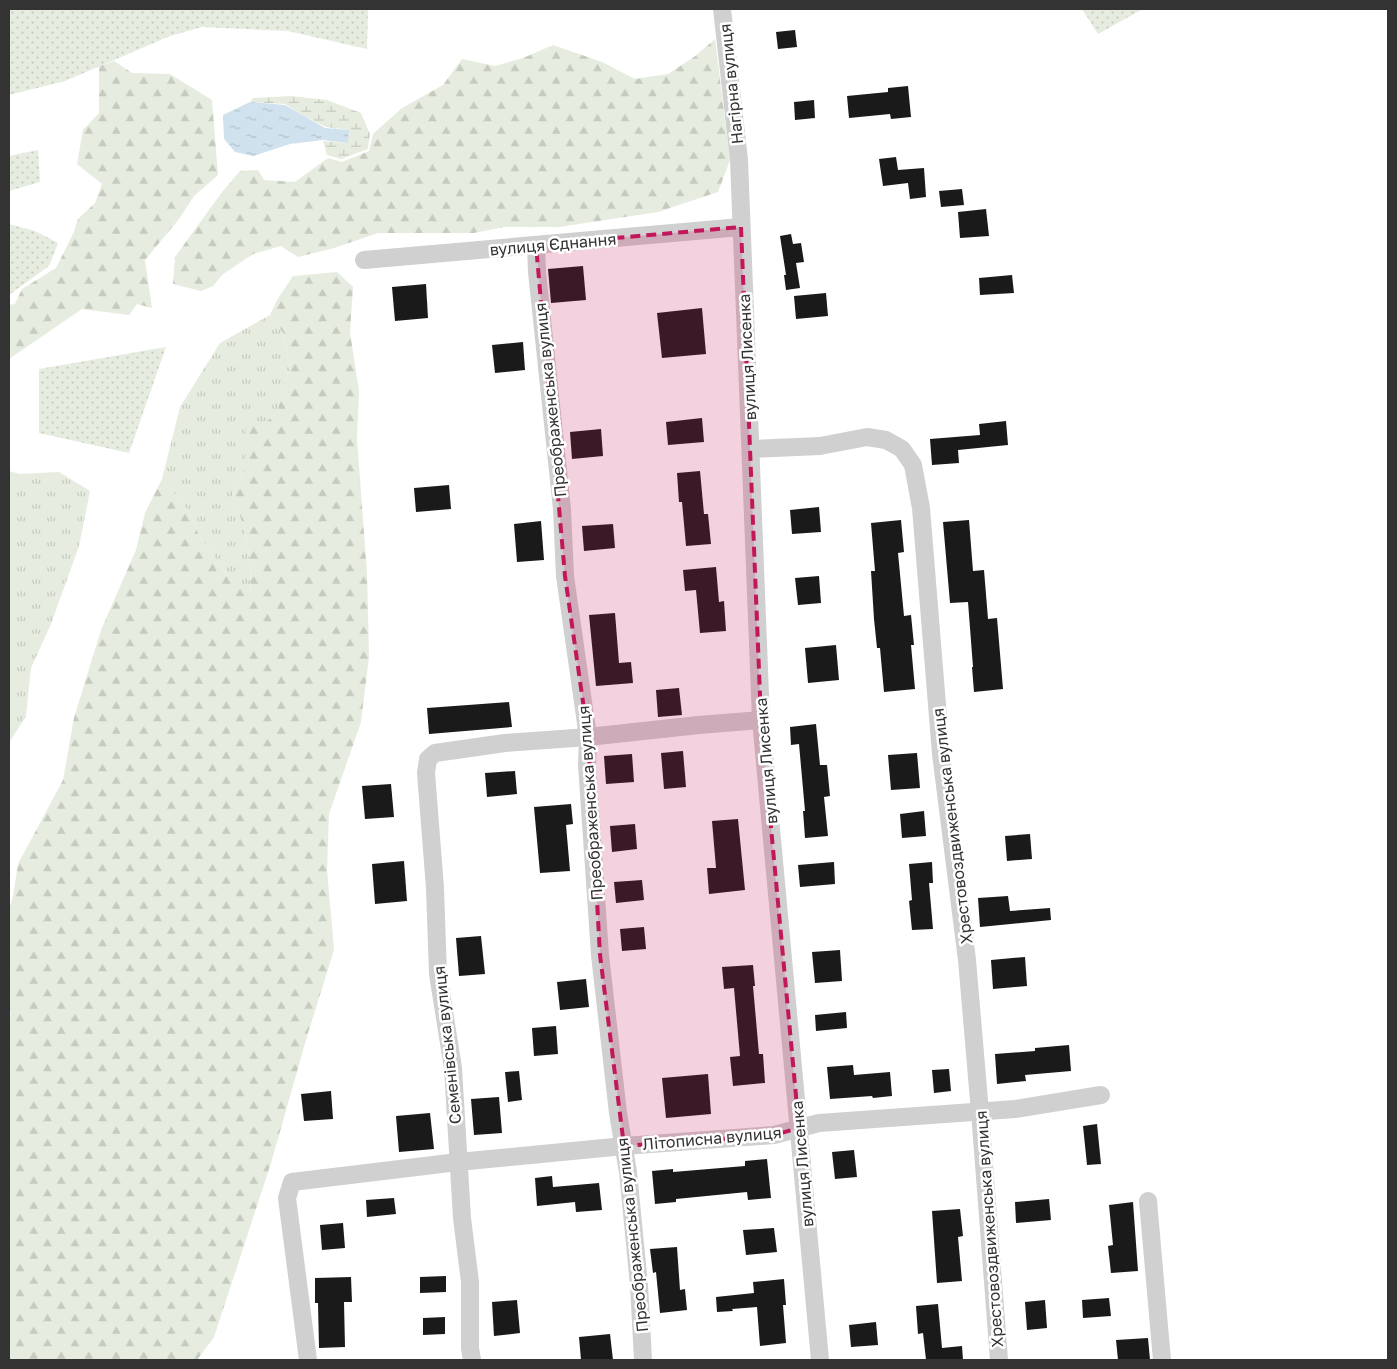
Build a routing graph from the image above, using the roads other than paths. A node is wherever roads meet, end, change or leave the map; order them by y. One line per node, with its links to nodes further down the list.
1 (722, 9): 2 (street, Нагірна вулиця)
2 (739, 160): 3 (street, вулиця Лисенка)
3 (741, 227): 4 (street, вулиця Єднання); 6 (street, вулиця Лисенка)
4 (536, 245): 5 (street, вулиця Єднання); 8 (street, Преображенська вулиця)
5 (364, 260)
6 (751, 449): 7 (street, вулиця Лисенка); 10 (street, Хрестовоздвиженська вулиця)
7 (762, 720): 8 (street); 11 (street, вулиця Лисенка)
8 (588, 737): 12 (street, Преображенська вулиця); 13 (street, Семенівська вулиця)
9 (1101, 1095): 10 (street, Літописна вулиця)
10 (980, 1112): 11 (street, Літописна вулиця); 19 (street, Хрестовоздвиженська вулиця)
11 (799, 1128): 12 (street, Літописна вулиця); 18 (street, вулиця Лисенка)
12 (624, 1146): 13 (street, Літописна вулиця); 17 (street, Преображенська вулиця)
13 (458, 1162): 15 (street, Літописна вулиця); 16 (street, Семенівська вулиця)
14 (1148, 1201): 20 (street)
15 (308, 1360)
16 (472, 1360)
17 (643, 1360)
18 (820, 1360)
19 (999, 1360)
20 (1162, 1360)

